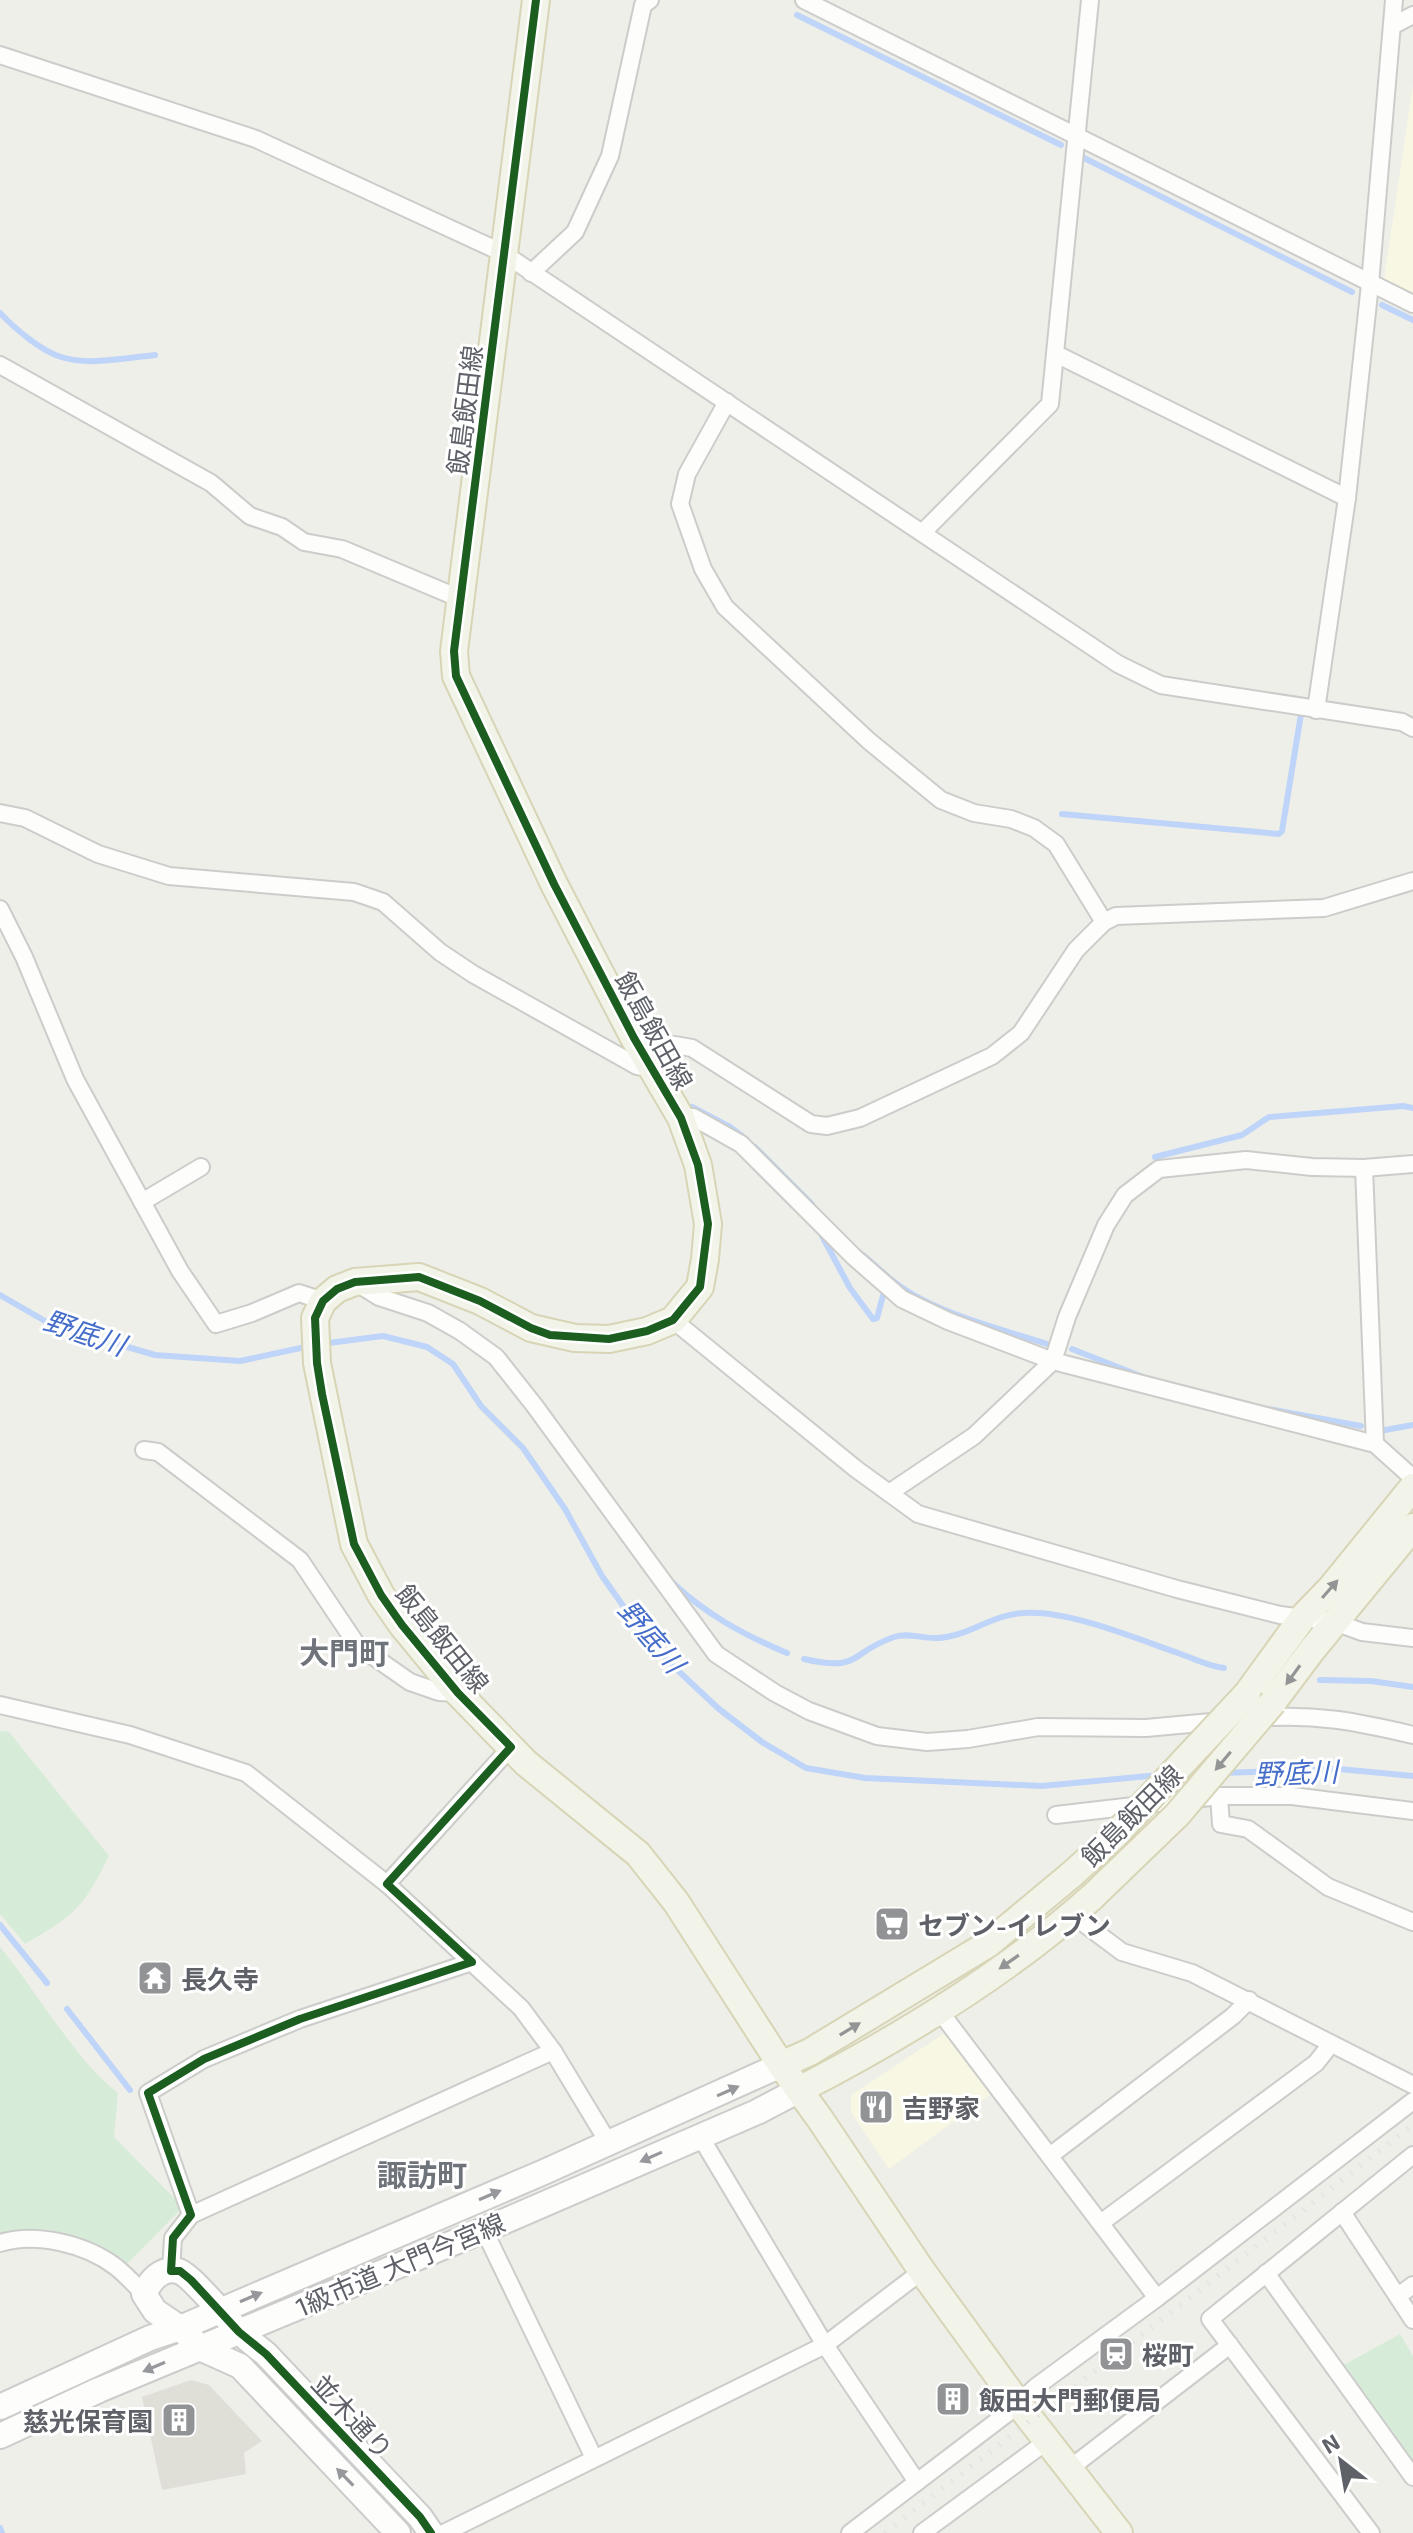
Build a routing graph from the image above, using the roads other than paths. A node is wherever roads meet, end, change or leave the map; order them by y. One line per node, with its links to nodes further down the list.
1 (536, 0): 10 (main road, 飯島飯田線)
2 (650, 0): 11 (street)
3 (804, 0): 9 (street)
4 (1090, 0): 9 (street)
5 (1394, 0): 7 (street)
6 (1413, 15): 7 (street)
7 (1394, 25): 12 (street)
8 (0, 55): 10 (street)
9 (1076, 135): 12 (street); 14 (street)
10 (503, 253): 11 (street); 19 (main road, 飯島飯田線)
11 (531, 273): 16 (street)
12 (1370, 284): 13 (street); 17 (street)
13 (1413, 304)
14 (1056, 354): 17 (street); 18 (street)
15 (0, 365): 19 (street)
16 (727, 402): 18 (street); 25 (street)
17 (1347, 498): 20 (street)
18 (923, 532): 20 (street)
19 (461, 599): 26 (main road, 飯島飯田線)
20 (1316, 710): 21 (street)
21 (1413, 728)
22 (0, 813): 27 (street)
23 (1413, 881): 25 (street)
24 (0, 909): 32 (street)
25 (1104, 922): 26 (street)
26 (634, 1038): 27 (main road, 飯島飯田線)
27 (652, 1068): 28 (main road, 飯島飯田線)
28 (681, 1118): 35 (main road, 飯島飯田線); 36 (street)
29 (1413, 1164): 31 (street)
30 (201, 1167): 32 (street)
31 (1364, 1168): 36 (street); 37 (street)
32 (142, 1202): 34 (street)
33 (355, 1282): 34 (main road); 35 (main road); 48 (street)
34 (319, 1310): 46 (main road, 飯島飯田線)
35 (673, 1320): 41 (street)
36 (1053, 1361): 37 (street); 41 (street)
37 (1375, 1444): 39 (street)
38 (144, 1450): 46 (street)
39 (1413, 1478)
40 (1413, 1487): 43 (main road, 飯島飯田線, one-way to 40)
41 (889, 1493): 43 (street)
42 (1413, 1527): 44 (main road, 飯島飯田線)
43 (1303, 1617): 44 (street); 61 (main road, 飯島飯田線, one-way to 43, bridge)
44 (1335, 1622): 45 (street); 54 (main road, 飯島飯田線, one-way to 54, bridge)
45 (1413, 1638)
46 (458, 1693): 49 (main road, 飯島飯田線)
47 (0, 1705): 53 (street)
48 (1413, 1735)
49 (511, 1747): 53 (street); 61 (main road, 飯島飯田線)
50 (1219, 1796): 51 (street); 52 (street); 55 (street)
51 (1413, 1811)
52 (1056, 1815)
53 (387, 1884): 56 (street)
54 (1083, 1904): 57 (street); 58 (main road, 飯島飯田線, one-way to 58)
55 (1413, 1922)
56 (472, 1962): 60 (street); 70 (street)
57 (1249, 2000): 59 (street); 67 (street)
58 (938, 2009): 63 (main road, 飯島飯田線); 67 (street)
59 (1331, 2044): 62 (street); 71 (street)
60 (553, 2051): 66 (street); 70 (street)
61 (781, 2065): 63 (main road, 飯島飯田線); 66 (street, one-way to 61)
62 (1413, 2085)
63 (799, 2090): 65 (street, 1級市道 大門今宮線); 75 (main road, 飯島飯田線)
64 (1413, 2101): 80 (street)
65 (700, 2136): 72 (street, 1級市道 大門今宮線, one-way to 72); 85 (street)
66 (608, 2142): 81 (street, one-way to 66)
67 (1051, 2155): 71 (street)
68 (1413, 2155): 69 (street)
69 (1342, 2212): 76 (street); 79 (street)
70 (191, 2215): 74 (street)
71 (1102, 2222): 80 (street)
72 (484, 2230): 84 (street, 1級市道 大門今宮線); 92 (street)
73 (0, 2243): 78 (street)
74 (171, 2271): 78 (street); 81 (street, 並木通り)
75 (922, 2271): 85 (street); 88 (main road, 飯島飯田線)
76 (1266, 2273): 86 (street); 94 (street)
77 (1413, 2285): 79 (street)
78 (144, 2294): 83 (street, 並木通り)
79 (1398, 2296): 82 (street)
80 (1157, 2298): 88 (street)
81 (219, 2309): 83 (street); 84 (street, 並木通り)
82 (1413, 2320)
83 (180, 2328): 87 (street, 並木通り); 89 (street)
84 (239, 2332): 87 (street, 1級市道 大門今宮線); 98 (street, 並木通り)
85 (825, 2345): 92 (street); 95 (street)
86 (1230, 2345): 93 (street); 103 (street)
87 (202, 2349): 90 (street, 1級市道 大門今宮線, one-way to 90); 97 (street, 並木通り, one-way to 87)
88 (1017, 2402): 91 (main road, 飯島飯田線); 95 (street)
89 (0, 2407)
90 (0, 2436)
91 (1047, 2441): 93 (main road, 飯島飯田線); 96 (street)
92 (594, 2458): 99 (street)
93 (1069, 2469): 102 (main road, 飯島飯田線)
94 (1413, 2477)
95 (917, 2482): 100 (street)
96 (943, 2527): 101 (street)
97 (398, 2533)
98 (431, 2533)
99 (444, 2533)
100 (850, 2533)
101 (922, 2533)
102 (1119, 2533)
103 (1371, 2533)

